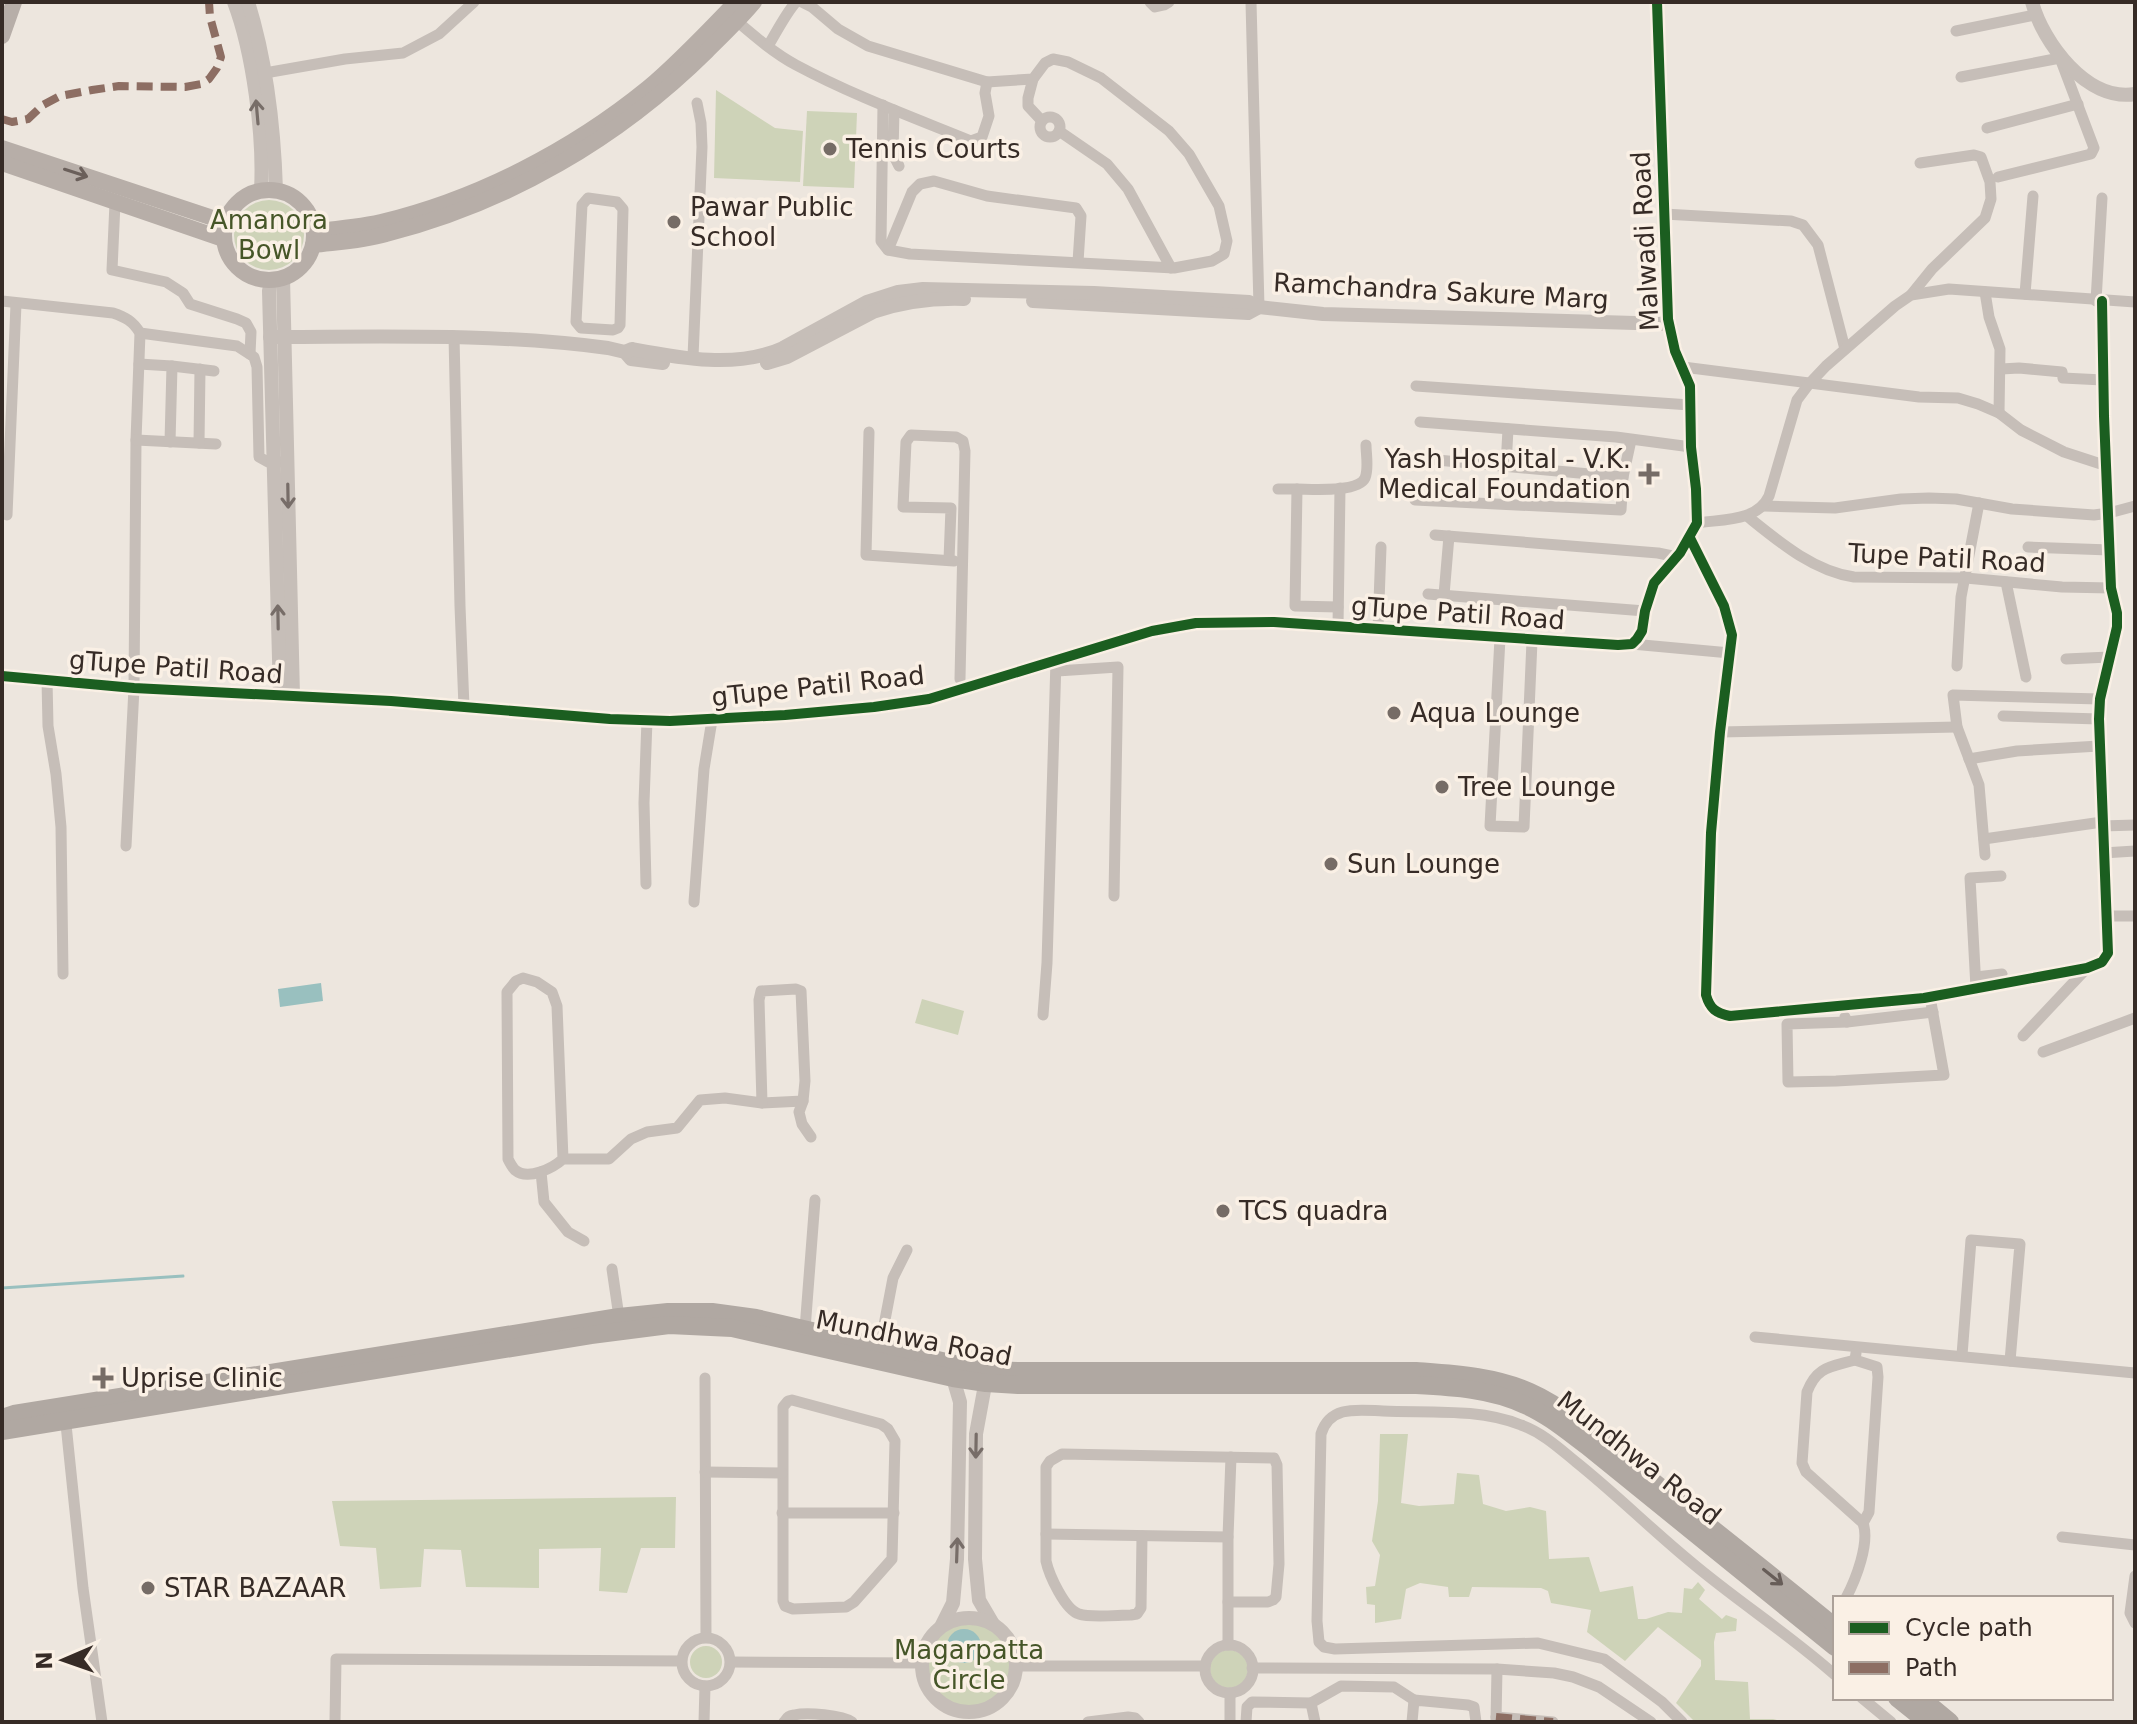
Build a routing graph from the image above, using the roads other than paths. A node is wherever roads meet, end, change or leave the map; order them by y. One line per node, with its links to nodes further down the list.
1 (14, 2): 14 (main road)
2 (234, 2): 31 (street, one-way to 2)
3 (248, 2): 17 (street)
4 (474, 2): 17 (street)
5 (754, 2): 12 (main road)
6 (799, 2): 15 (street); 20 (street)
7 (1150, 2): 8 (street)
8 (1169, 2)
9 (1251, 2): 49 (street)
10 (1657, 2): 35 (street, Malwadi Road)
11 (2034, 9): 13 (street); 16 (street)
12 (733, 12): 15 (street); 37 (main road)
13 (1956, 31)
14 (2, 36)
15 (768, 46): 24 (street)
16 (2060, 58): 18 (street); 21 (street); 23 (street)
17 (265, 73): 31 (street)
18 (1961, 77)
19 (1033, 79): 20 (street); 40 (street); 40 (street)
20 (987, 82): 24 (street)
21 (2135, 94)
22 (697, 103): 60 (street)
23 (2078, 104): 25 (street); 30 (street)
24 (889, 108): 29 (street); 38 (street)
25 (1987, 128)
26 (2, 148): 36 (main road, one-way to 36)
27 (2, 163): 34 (main road)
28 (1920, 163): 44 (street)
29 (899, 166)
30 (1998, 177)
31 (268, 190): 36 (main road); 37 (main road)
32 (2033, 196): 43 (street)
33 (2102, 198): 46 (street)
34 (115, 203): 36 (main road); 59 (street)
35 (1664, 214): 51 (street, Malwadi Road); 57 (street)
36 (224, 231): 41 (main road)
37 (313, 238): 41 (main road)
38 (888, 250): 39 (street); 39 (street)
39 (1078, 262): 40 (street)
40 (1171, 268)
41 (277, 279): 55 (street)
42 (1985, 292): 43 (street); 44 (street); 65 (street)
43 (2025, 294): 46 (street)
44 (1911, 295): 57 (street)
45 (2, 301): 48 (street)
46 (2099, 301): 47 (street); 67 (street)
47 (2135, 302)
48 (16, 304): 53 (street); 95 (street)
49 (1259, 307): 50 (street, Ramchandra Sakure Marg); 51 (street, Ramchandra Sakure Marg)
50 (838, 324): 58 (street, Ramchandra Sakure Marg); 60 (street, Ramchandra Sakure Marg)
51 (1669, 324): 63 (street, Malwadi Road)
52 (594, 329): 52 (street); 56 (street)
53 (140, 333): 59 (street); 61 (street)
54 (454, 336): 55 (street, Ramchandra Sakure Marg); 56 (street, Ramchandra Sakure Marg); 131 (street)
55 (277, 337): 70 (street)
56 (593, 346): 58 (street, Ramchandra Sakure Marg)
57 (1845, 349): 68 (street)
58 (625, 352): 60 (street, Ramchandra Sakure Marg)
59 (250, 354): 70 (street)
60 (693, 357)
61 (139, 364): 62 (street); 76 (street)
62 (172, 366): 64 (street); 78 (street)
63 (1683, 367): 68 (street); 71 (street, Malwadi Road)
64 (200, 369): 66 (street); 79 (street)
65 (2001, 369): 67 (street); 72 (street)
66 (214, 371)
67 (2103, 380): 85 (street)
68 (1809, 384): 72 (street); 92 (street)
69 (1416, 386): 71 (street)
70 (272, 399): 129 (street)
71 (1690, 405): 82 (street, Malwadi Road)
72 (1999, 413): 85 (street)
73 (1420, 422): 74 (street)
74 (1508, 429): 77 (street); 84 (street)
75 (869, 432): 105 (street)
76 (136, 440): 78 (street); 128 (street)
77 (1631, 440): 82 (street); 86 (street)
78 (170, 442): 79 (street)
79 (199, 443): 80 (street)
80 (216, 444)
81 (1366, 445): 87 (street)
82 (1691, 447): 97 (street, Malwadi Road)
83 (1415, 458): 84 (street)
84 (1506, 466): 86 (street)
85 (2107, 466): 94 (street)
86 (1623, 477): 90 (street)
87 (1340, 488): 89 (street); 112 (street)
88 (1278, 489): 89 (street)
89 (1297, 489): 112 (street)
90 (1415, 500)
91 (1979, 503): 92 (street); 94 (street); 107 (street)
92 (1764, 506): 96 (street)
93 (2135, 506): 94 (street)
94 (2109, 513): 103 (street)
95 (7, 515)
96 (1747, 516): 97 (street); 107 (street, Tupe Patil Road)
97 (1697, 523): 100 (street)
98 (1435, 535): 99 (street)
99 (1449, 536): 104 (street); 111 (street)
100 (1690, 538): 104 (street); 119 (street)
101 (1381, 547): 115 (street)
102 (2028, 547): 103 (street)
103 (2110, 550): 109 (street)
104 (1677, 557): 113 (street)
105 (949, 560): 106 (street); 106 (street)
106 (962, 562): 126 (street)
107 (1966, 578): 108 (street, Tupe Patil Road); 123 (street)
108 (2006, 582): 109 (street, Tupe Patil Road); 125 (street)
109 (2111, 588): 120 (street)
110 (1428, 594): 111 (street)
111 (1444, 595): 113 (street)
112 (1338, 607): 114 (street)
113 (1645, 611): 118 (street)
114 (1338, 627): 115 (street, gTupe Patil Road); 122 (street, gTupe Patil Road)
115 (1378, 629): 116 (street, gTupe Patil Road)
116 (1500, 644): 117 (street, gTupe Patil Road); 117 (street)
117 (1532, 644): 118 (street, gTupe Patil Road)
118 (1632, 644): 119 (street)
119 (1730, 653): 137 (street)
120 (2109, 657): 121 (street); 130 (street)
121 (2066, 659)
122 (1057, 665): 135 (street, gTupe Patil Road); 149 (street); 160 (street)
123 (1957, 666)
124 (2, 676): 127 (street, gTupe Patil Road)
125 (2026, 677)
126 (960, 679)
127 (47, 680): 128 (street, gTupe Patil Road); 154 (street)
128 (134, 688): 129 (street, gTupe Patil Road); 143 (street)
129 (286, 696): 131 (street, gTupe Patil Road)
130 (2100, 699): 133 (street); 136 (street)
131 (464, 707): 134 (street, gTupe Patil Road)
132 (2003, 716): 133 (street)
133 (2099, 719): 138 (street)
134 (647, 720): 135 (street, gTupe Patil Road); 148 (street)
135 (712, 720): 150 (street)
136 (1957, 727): 137 (street); 139 (street)
137 (1720, 732): 158 (street)
138 (2099, 746): 139 (street); 140 (street)
139 (1969, 759): 142 (street)
140 (2102, 824): 141 (street); 142 (street); 145 (street)
141 (2135, 825)
142 (1984, 839): 146 (street)
143 (126, 846)
144 (2135, 851): 145 (street)
145 (2103, 853): 151 (street)
146 (1985, 855)
147 (2001, 876): 156 (street)
148 (646, 884)
149 (1114, 896)
150 (694, 902)
151 (2107, 916): 152 (street); 153 (street)
152 (2135, 916)
153 (2087, 968): 156 (street); 163 (street)
154 (63, 974)
155 (2002, 974): 156 (street)
156 (1976, 983): 157 (street)
157 (1930, 997): 158 (street); 159 (street)
158 (1846, 1005): 162 (street)
159 (1933, 1012): 162 (street); 162 (street)
160 (1043, 1015)
161 (2135, 1018): 164 (street)
162 (1847, 1022)
163 (2023, 1036)
164 (2043, 1052)
165 (803, 1101): 166 (street); 166 (street); 167 (street)
166 (762, 1103): 168 (street)
167 (811, 1137)
168 (563, 1159): 169 (street); 169 (street)
169 (541, 1172): 171 (street)
170 (815, 1200): 175 (street)
171 (584, 1241)
172 (907, 1250): 177 (street)
173 (612, 1269): 174 (street)
174 (619, 1317): 175 (highway, Mundhwa Road); 186 (highway, Mundhwa Road)
175 (805, 1329): 177 (highway, Mundhwa Road)
176 (1755, 1337): 178 (street)
177 (880, 1346): 182 (highway, Mundhwa Road)
178 (1857, 1347): 179 (street); 180 (street)
179 (1962, 1355): 181 (street); 181 (street)
180 (1855, 1360): 194 (street); 194 (street)
181 (2010, 1361): 183 (street)
182 (954, 1371): 184 (highway, Mundhwa Road); 186 (highway, Mundhwa Road); 207 (street, one-way to 182)
183 (2135, 1373)
184 (987, 1376): 200 (highway, Mundhwa Road); 206 (street, one-way to 206)
185 (705, 1378): 190 (street)
186 (65, 1413): 187 (highway, Mundhwa Road); 188 (highway, Mundhwa Road); 231 (street)
187 (2, 1418)
188 (2, 1431)
189 (1231, 1457): 195 (street); 197 (street); 203 (street)
190 (705, 1472): 191 (street); 208 (street)
191 (782, 1473): 192 (street); 193 (street)
192 (782, 1513): 193 (street); 193 (street)
193 (894, 1513)
194 (1865, 1528): 202 (street)
195 (1046, 1534): 196 (street); 196 (street)
196 (1142, 1536): 197 (street)
197 (1228, 1537): 203 (street)
198 (2062, 1537): 199 (street)
199 (2135, 1545)
200 (1739, 1560): 204 (highway, Mundhwa Road, one-way to 204); 210 (highway, Mundhwa Road)
201 (2135, 1576): 205 (street)
202 (1847, 1596)
203 (1228, 1602): 209 (street)
204 (1833, 1621)
205 (2135, 1623)
206 (993, 1624): 207 (street); 215 (street)
207 (942, 1625): 214 (street)
208 (706, 1637): 212 (street); 213 (street)
209 (1228, 1645): 216 (street); 217 (street)
210 (1833, 1645)
211 (1385, 1647): 218 (street); 220 (street); 246 (street)
212 (681, 1661): 221 (street); 232 (street)
213 (731, 1662): 214 (street); 221 (street)
214 (922, 1663): 228 (street)
215 (1015, 1666): 216 (street); 229 (street)
216 (1205, 1666): 222 (street)
217 (1252, 1668): 218 (street); 222 (street)
218 (1384, 1669): 219 (street)
219 (1497, 1669): 230 (street); 245 (street)
220 (1833, 1673)
221 (705, 1686): 233 (street)
222 (1230, 1693): 239 (street)
223 (1414, 1700): 227 (street); 242 (street); 243 (street)
224 (1864, 1700): 247 (street)
225 (1900, 1700): 248 (highway)
226 (1923, 1700): 249 (highway)
227 (1311, 1703): 240 (street); 241 (street)
228 (944, 1705): 229 (street); 236 (street)
229 (982, 1716)
230 (1496, 1719): 244 (street)
231 (102, 1722)
232 (335, 1722)
233 (704, 1722)
234 (784, 1722): 235 (street)
235 (852, 1722)
236 (948, 1722)
237 (1088, 1722): 238 (street)
238 (1139, 1722)
239 (1230, 1722)
240 (1246, 1722)
241 (1315, 1722)
242 (1412, 1722)
243 (1476, 1722)
244 (1553, 1722)
245 (1651, 1722)
246 (1682, 1722)
247 (1891, 1722)
248 (1927, 1722)
249 (1950, 1722)

